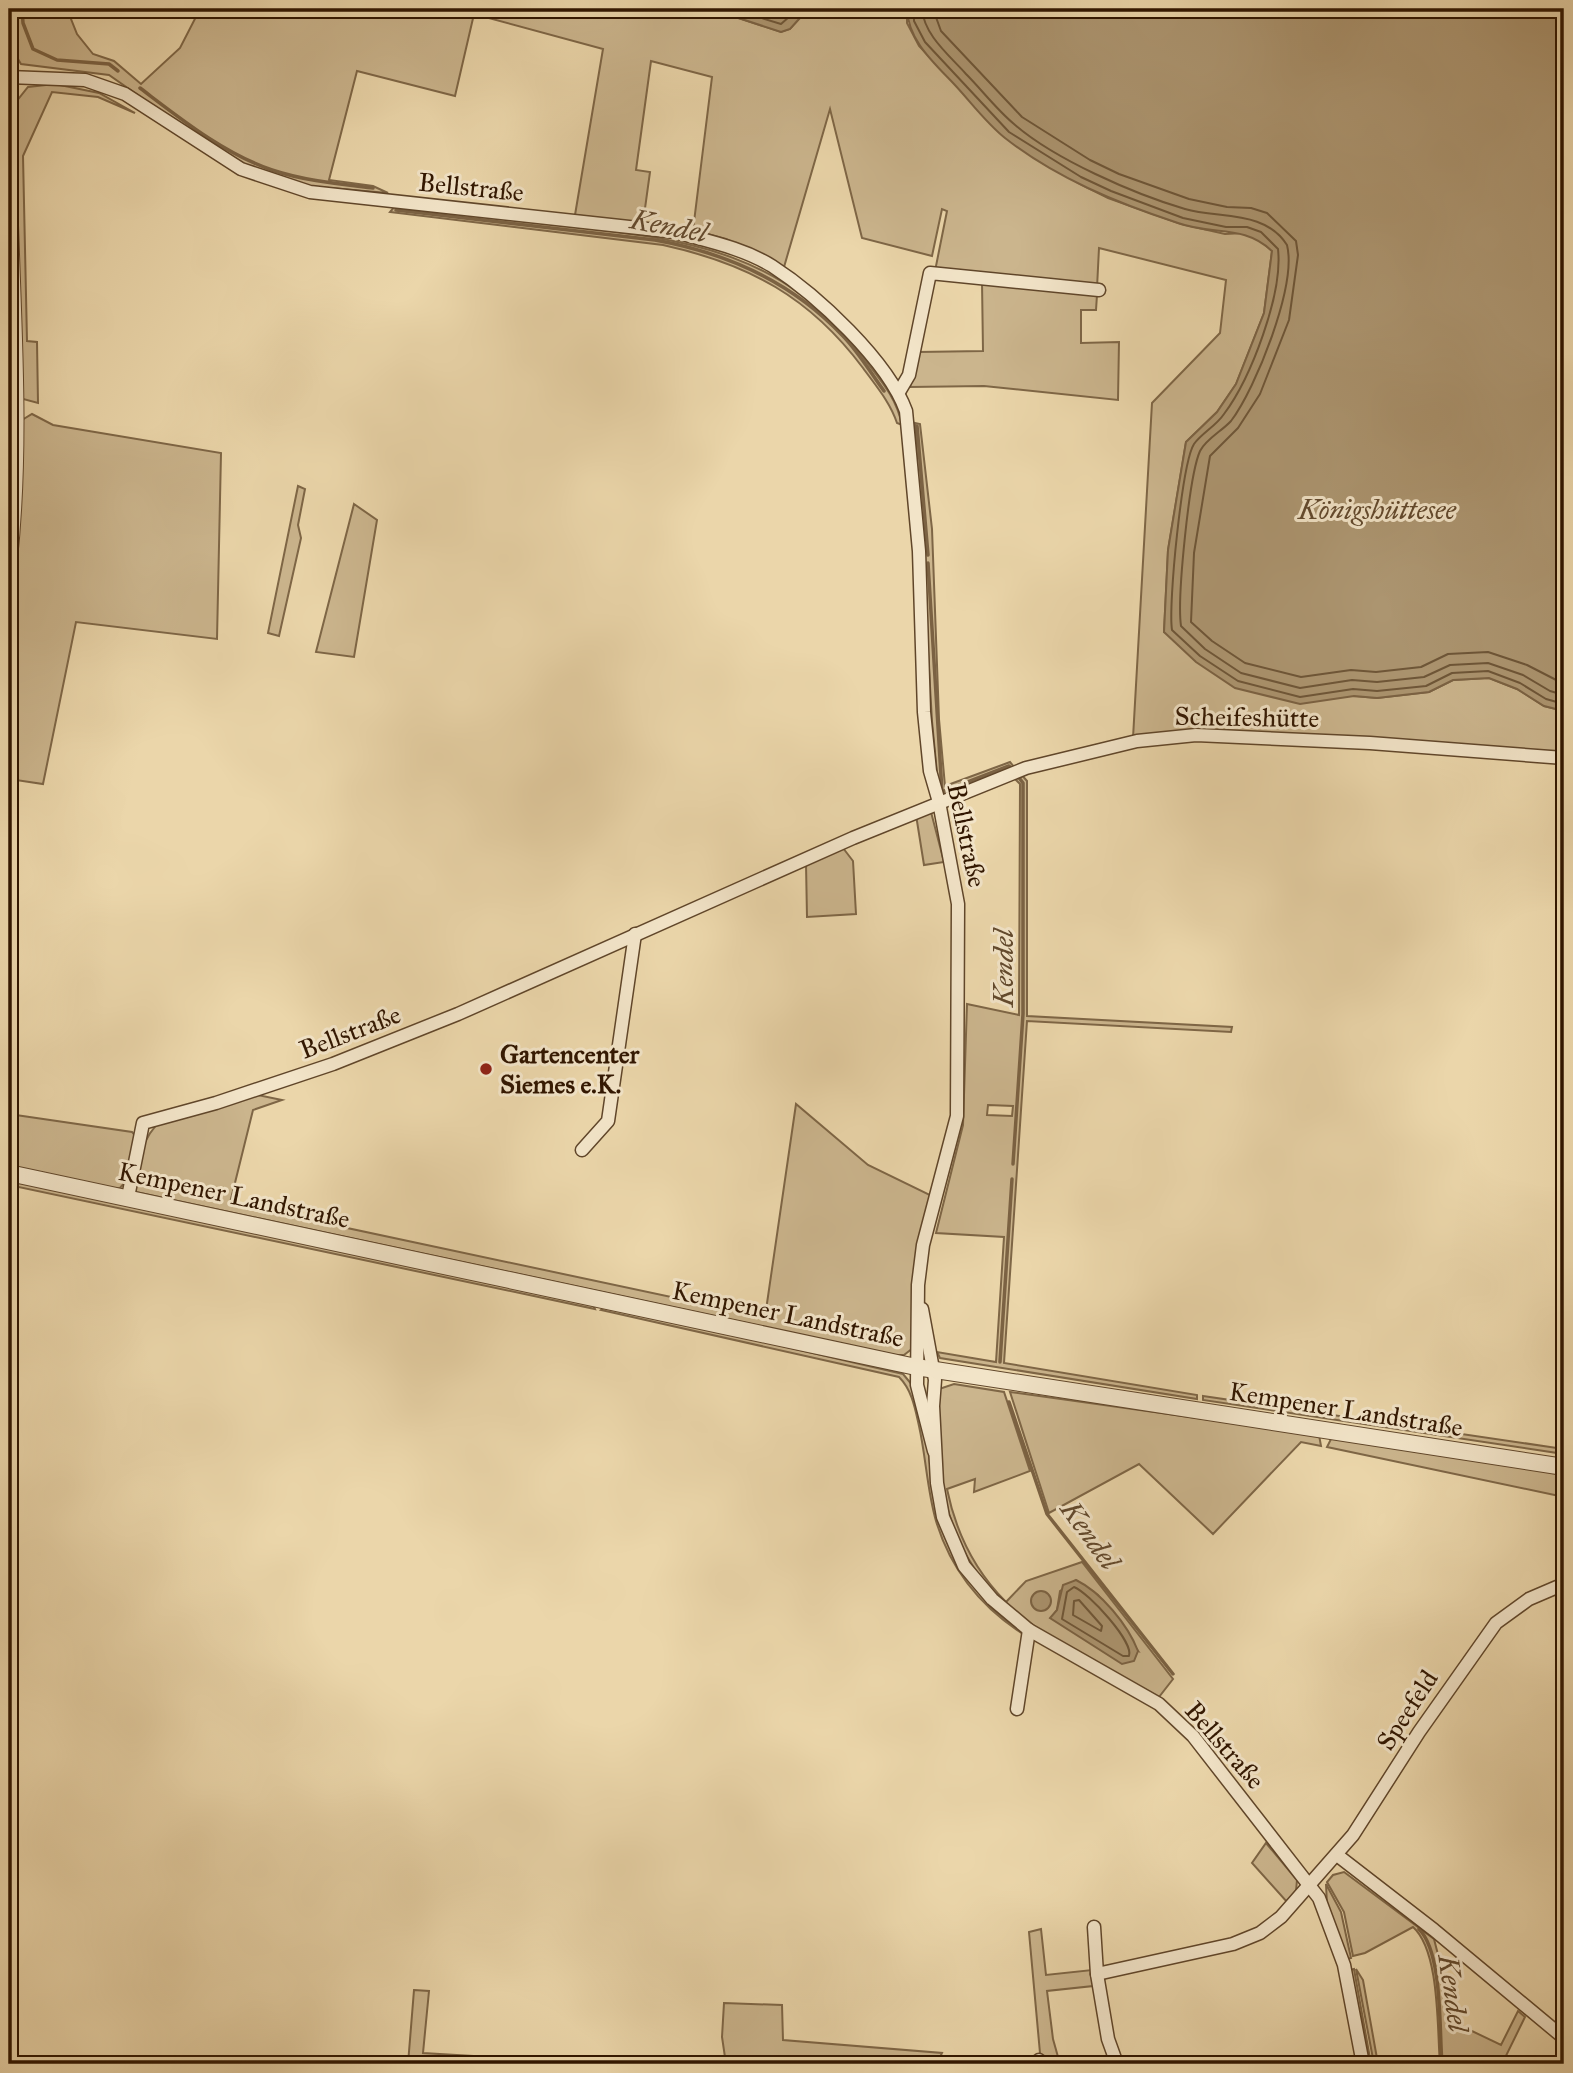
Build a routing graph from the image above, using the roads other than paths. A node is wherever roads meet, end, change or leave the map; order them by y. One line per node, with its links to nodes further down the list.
1 (9, 77): 4 (street, Bellstraße)
2 (9, 192): 5 (street)
3 (1099, 290): 4 (street)
4 (899, 392): 7 (street, Bellstraße)
5 (9, 559)
6 (1564, 758): 7 (street, Scheifeshütte)
7 (939, 802): 8 (street, Scheifeshütte); 13 (street, Bellstraße)
8 (920, 809): 9 (street, Bellstraße)
9 (635, 934): 10 (street); 12 (street, Bellstraße)
10 (582, 1150)
11 (9, 1173): 12 (street, Kempener Landstraße)
12 (128, 1197): 14 (street, Kempener Landstraße)
13 (918, 1285): 14 (street, Bellstraße); 15 (street, Bellstraße)
14 (916, 1367): 15 (street, Kempener Landstraße); 16 (street, Bellstraße)
15 (934, 1371): 16 (street, Bellstraße); 17 (street, Kempener Landstraße)
16 (934, 1451): 19 (street, Bellstraße)
17 (1564, 1467)
18 (1564, 1584): 21 (street, Speefeld)
19 (1029, 1630): 20 (street); 22 (street, Bellstraße)
20 (1017, 1709)
21 (1337, 1856): 22 (street, Speefeld); 25 (street)
22 (1311, 1887): 24 (street, Speefeld); 27 (street, Bellstraße)
23 (1094, 1927): 24 (street)
24 (1097, 1974): 26 (street)
25 (1564, 2038)
26 (1116, 2064)
27 (1363, 2064)

